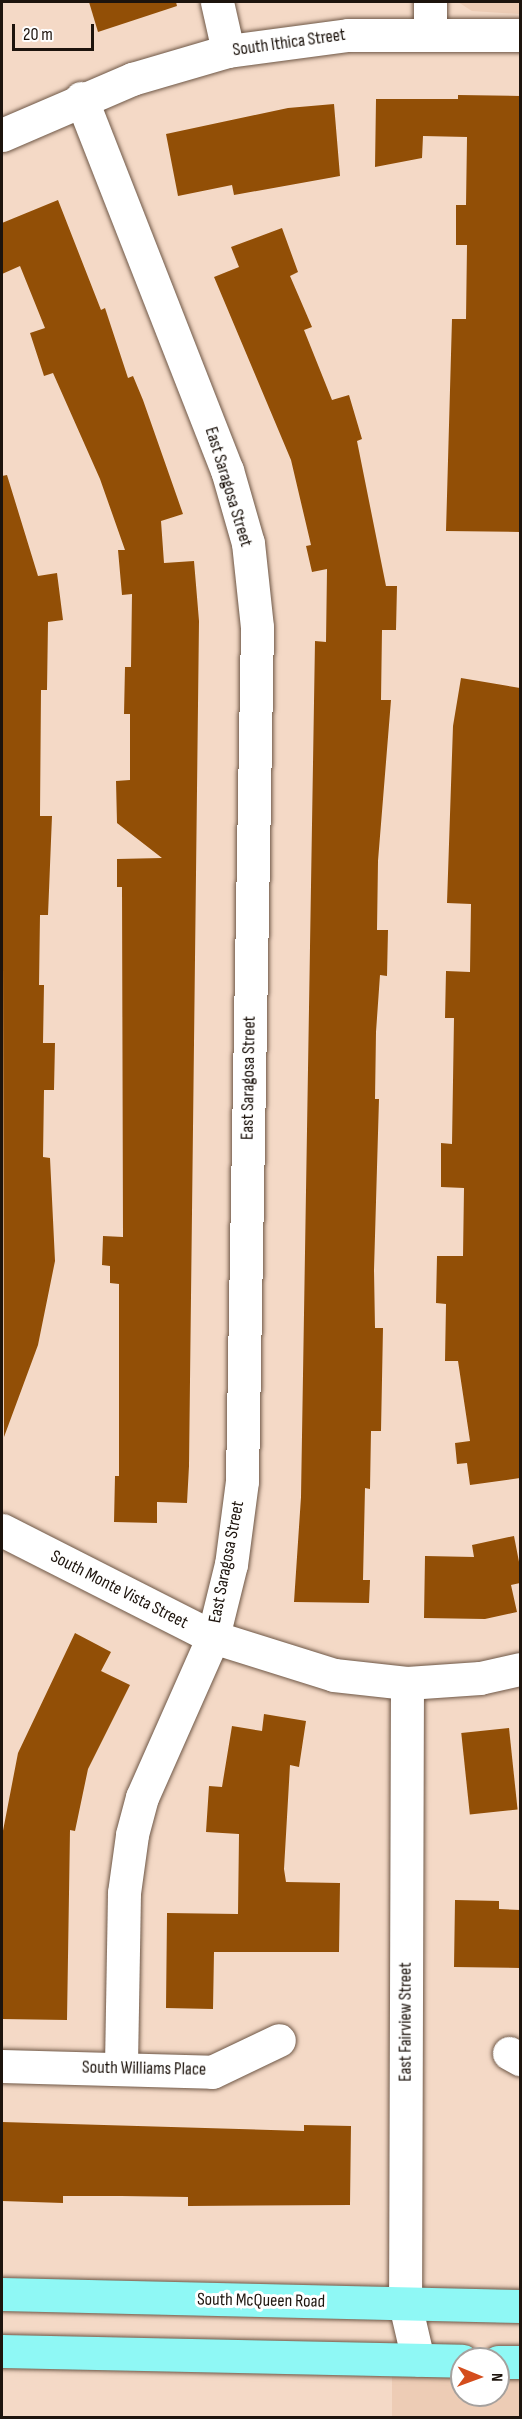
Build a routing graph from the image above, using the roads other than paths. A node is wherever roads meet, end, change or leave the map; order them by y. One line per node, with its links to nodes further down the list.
1 (217, 2): 4 (street)
2 (430, 17): 3 (street, South Ithica Street); 4 (street, South Ithica Street)
3 (520, 36)
4 (228, 51): 5 (street, South Ithica Street)
5 (81, 98): 6 (street, South Ithica Street); 8 (street, East Saragosa Street)
6 (2, 135)
7 (2, 1530): 8 (street, South Monte Vista Street)
8 (213, 1637): 10 (street, South Monte Vista Street); 13 (street, East Saragosa Street)
9 (520, 1669): 10 (street, South Monte Vista Street)
10 (407, 1683): 15 (street, East Fairview Street)
11 (279, 2040): 13 (street, South Williams Place)
12 (2, 2066): 13 (street, South Williams Place)
13 (121, 2068)
14 (2, 2294): 15 (main road, South McQueen Road)
15 (405, 2304): 16 (main road, South McQueen Road); 18 (street, East Fairview Street)
16 (520, 2306)
17 (2, 2351): 18 (main road)
18 (418, 2360): 19 (main road)
19 (450, 2361)

